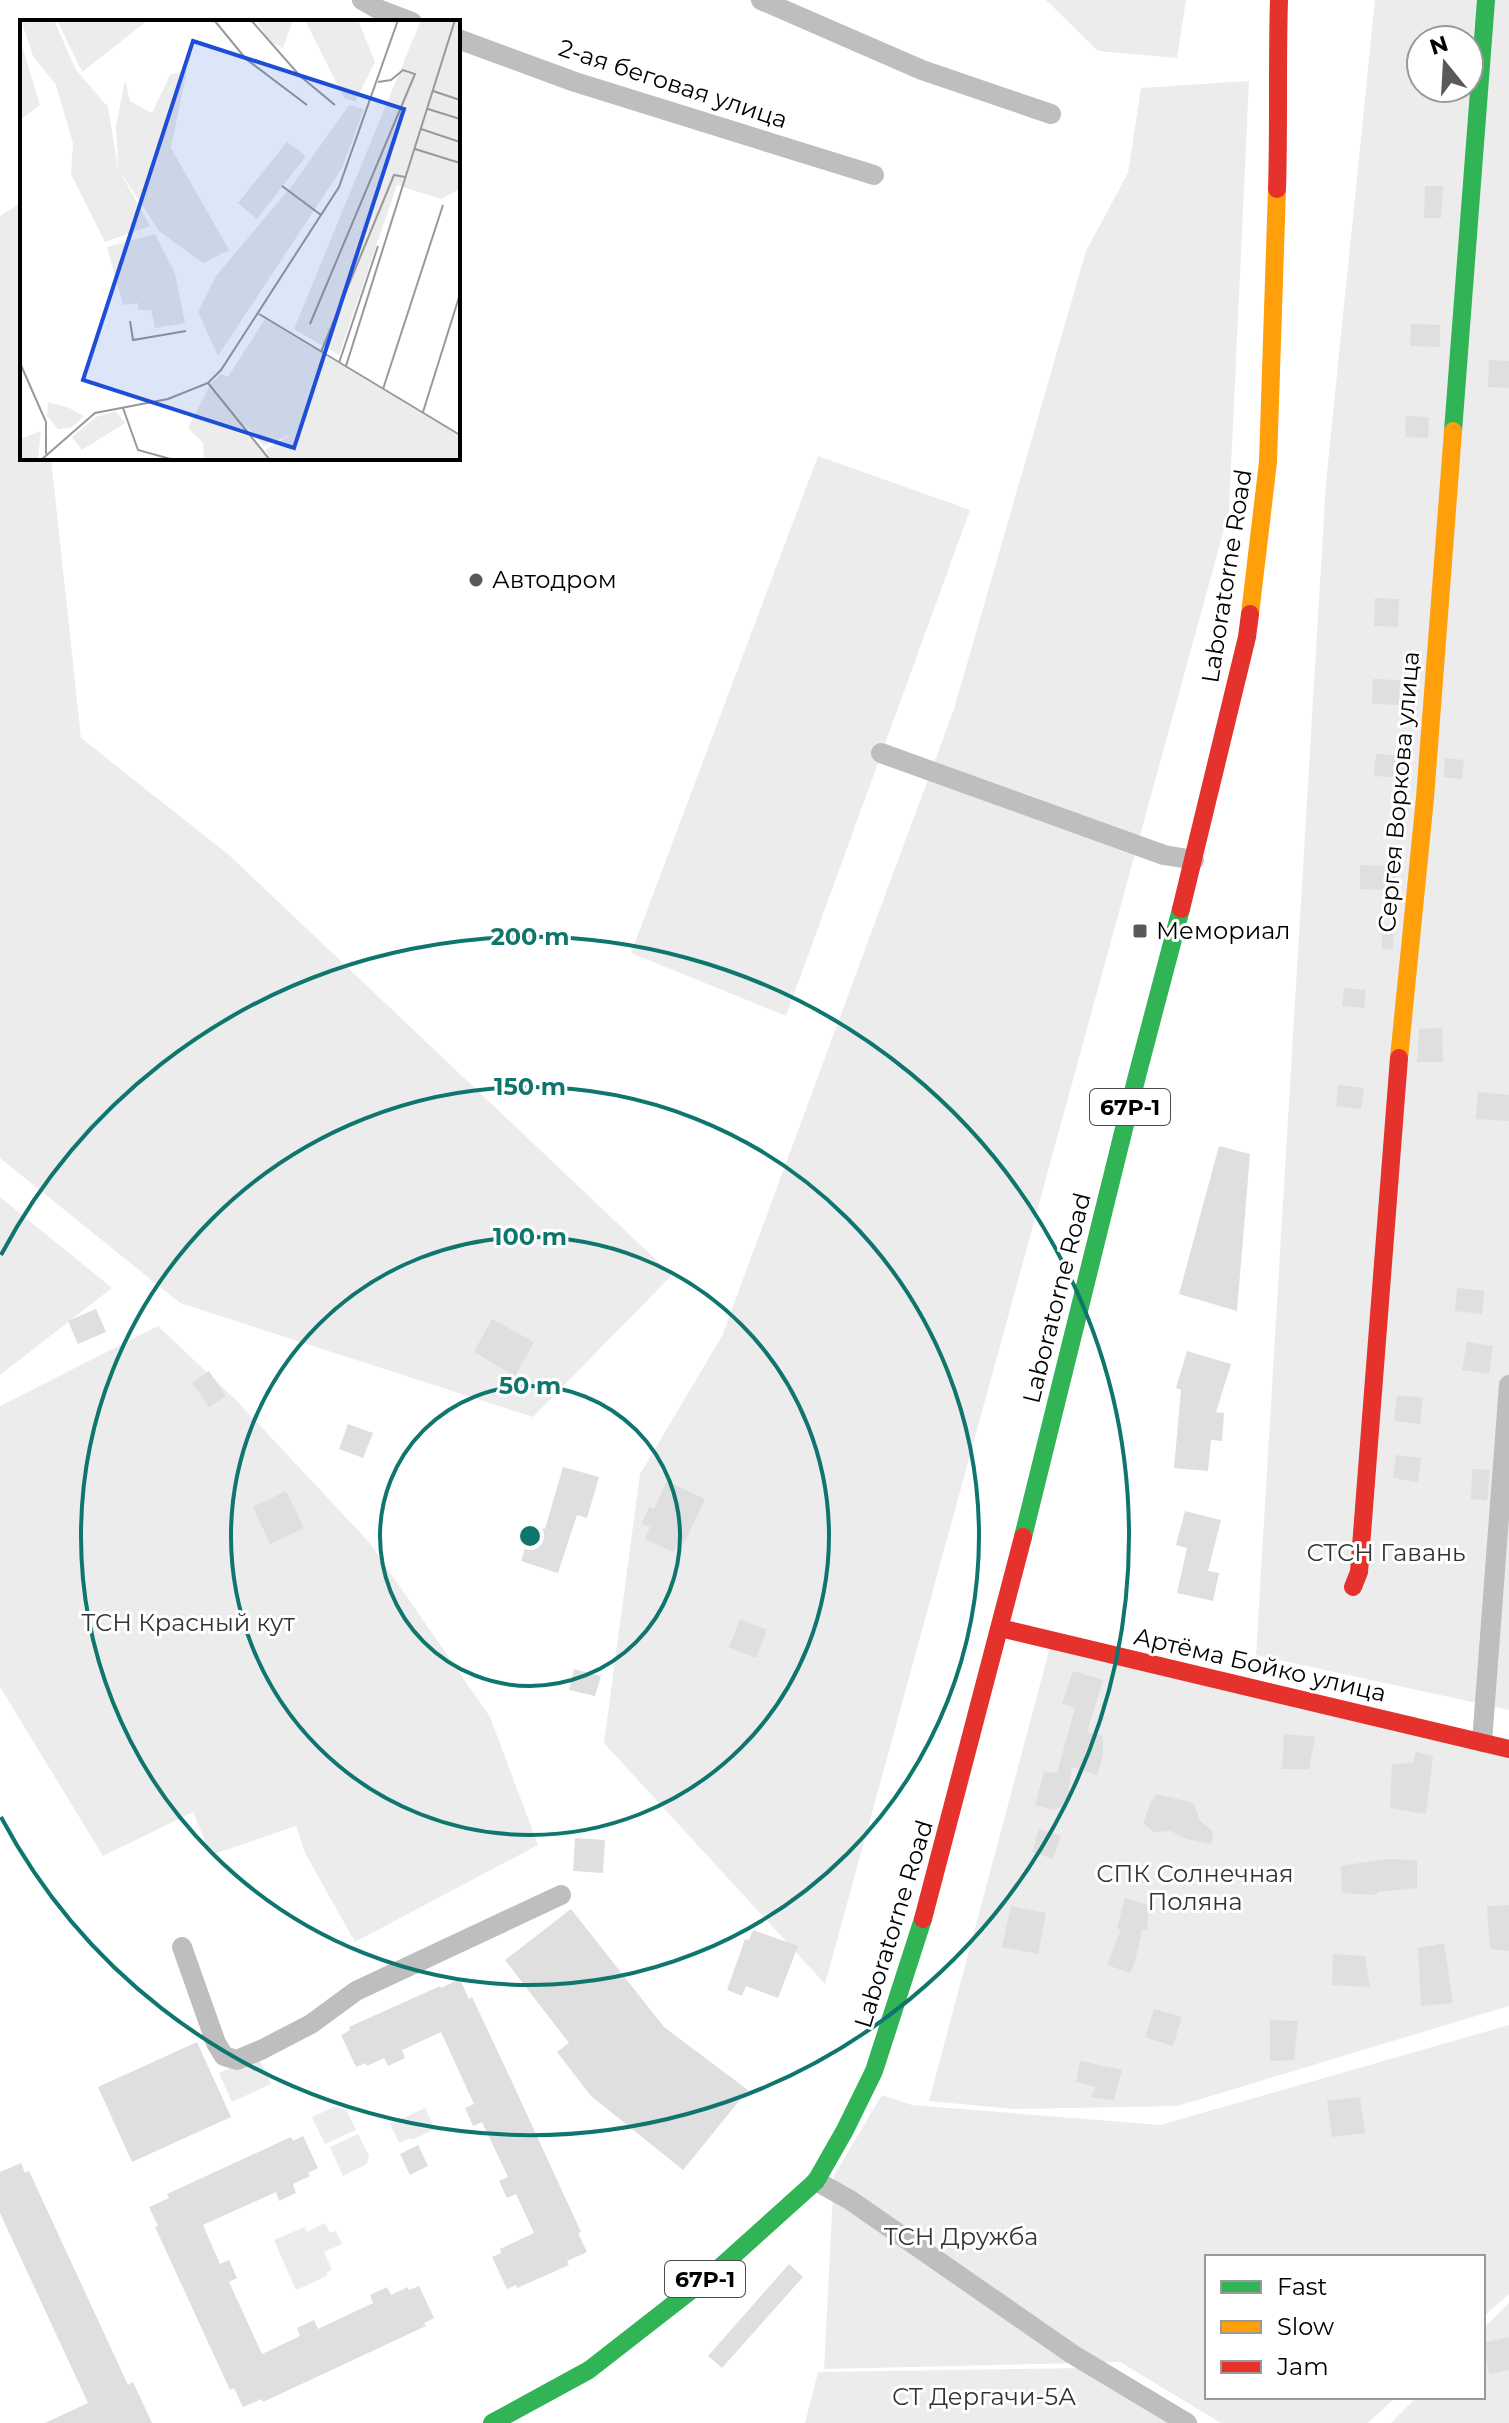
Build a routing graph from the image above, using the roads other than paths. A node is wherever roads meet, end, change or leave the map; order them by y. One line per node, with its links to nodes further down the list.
1 (362, 0): 5 (street)
2 (761, 0): 7 (street)
3 (1279, 0): 10 (main road, Laboratorne Road / 67Р-1)
4 (1486, 0): 12 (main road, Сергея Воркова улица)
5 (407, 20)
6 (460, 40): 8 (street, 2-ая беговая улица)
7 (1051, 114)
8 (874, 175)
9 (881, 753): 10 (street)
10 (1194, 860): 13 (main road, Laboratorne Road / 67Р-1)
11 (1509, 1385): 14 (street)
12 (1353, 1587)
13 (1000, 1628): 14 (main road, Артёма Бойко улица); 18 (main road, Laboratorne Road / 67Р-1)
14 (1482, 1742): 15 (main road, Артёма Бойко улица)
15 (1509, 1749)
16 (561, 1895): 17 (street)
17 (182, 1947)
18 (816, 2181): 19 (main road, Laboratorne Road / 67Р-1); 20 (street)
19 (492, 2423)
20 (1187, 2423)

